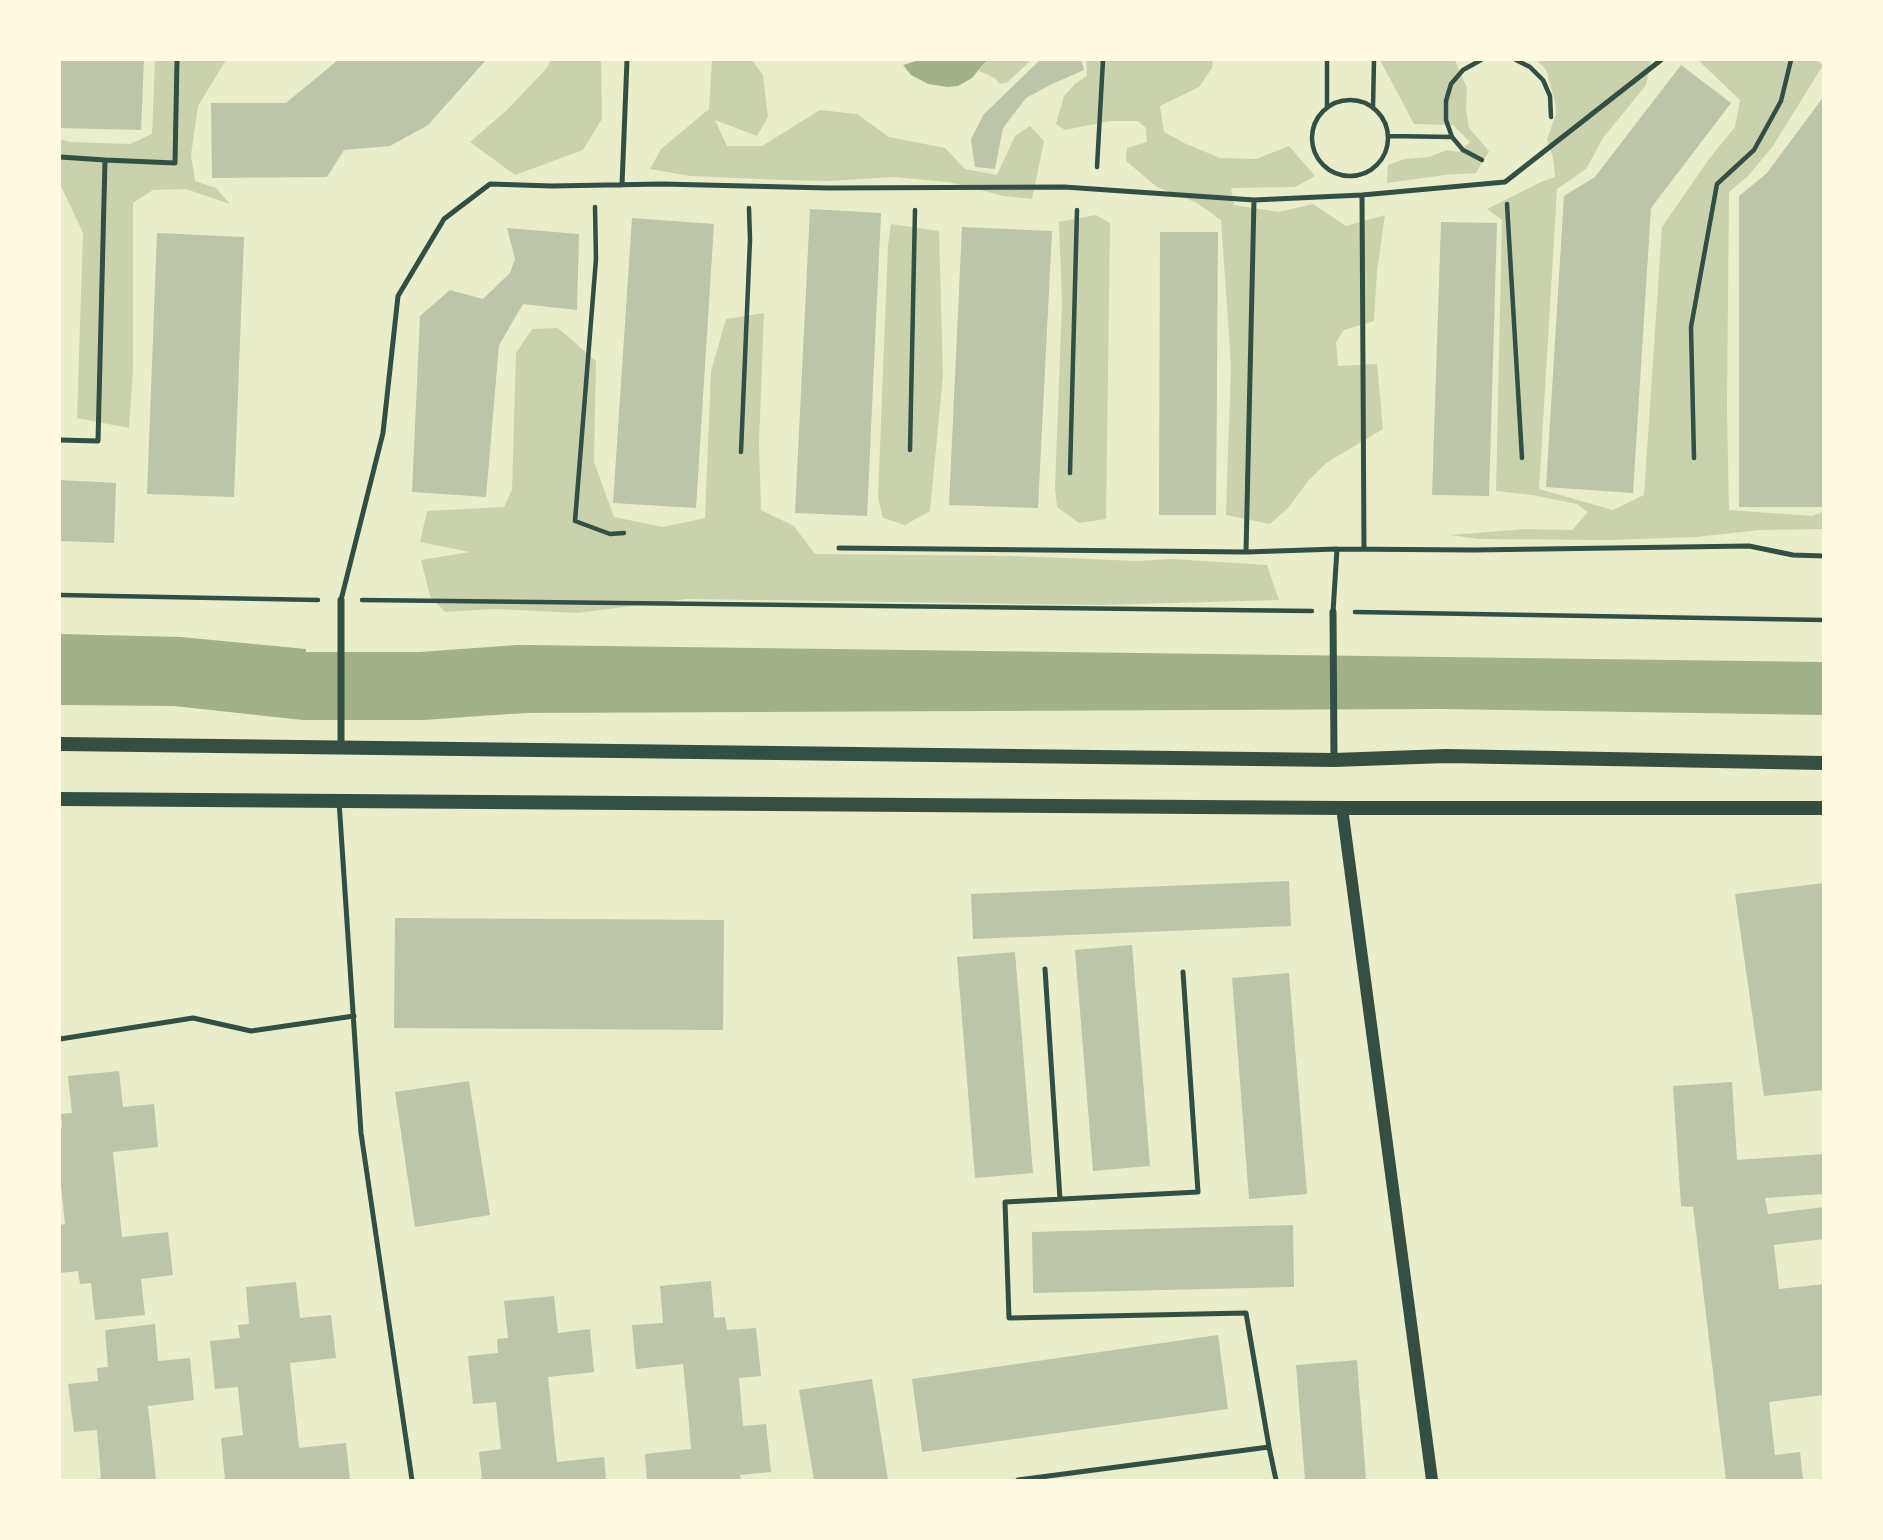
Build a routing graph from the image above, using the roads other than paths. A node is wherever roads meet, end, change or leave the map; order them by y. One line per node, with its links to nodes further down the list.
1 (177, 60): 5 (lane)
2 (627, 60): 6 (lane)
3 (1661, 60): 7 (lane)
4 (60, 157): 5 (lane)
5 (105, 160): 9 (lane)
6 (622, 185): 8 (lane); 15 (lane)
7 (1362, 195): 8 (lane); 12 (lane)
8 (1254, 200): 13 (lane)
9 (60, 440)
10 (839, 548): 13 (lane)
11 (1337, 548): 12 (lane); 13 (lane); 16 (lane)
12 (1364, 549): 14 (lane)
13 (1246, 552)
14 (1824, 556)
15 (341, 600): 18 (street)
16 (1334, 612): 19 (street)
17 (60, 744): 18 (main road)
18 (341, 747): 19 (main road)
19 (1334, 760): 20 (main road)
20 (1824, 763)
21 (60, 799): 22 (main road)
22 (339, 801): 23 (main road); 27 (lane)
23 (1342, 808): 24 (main road); 34 (street)
24 (1824, 808)
25 (1045, 969): 29 (lane)
26 (1183, 972): 29 (lane)
27 (354, 1016): 28 (lane); 31 (lane)
28 (60, 1039)
29 (1060, 1199): 30 (lane)
30 (1269, 1447): 32 (lane); 33 (lane)
31 (412, 1480)
32 (1018, 1480)
33 (1276, 1480)
34 (1432, 1480)

